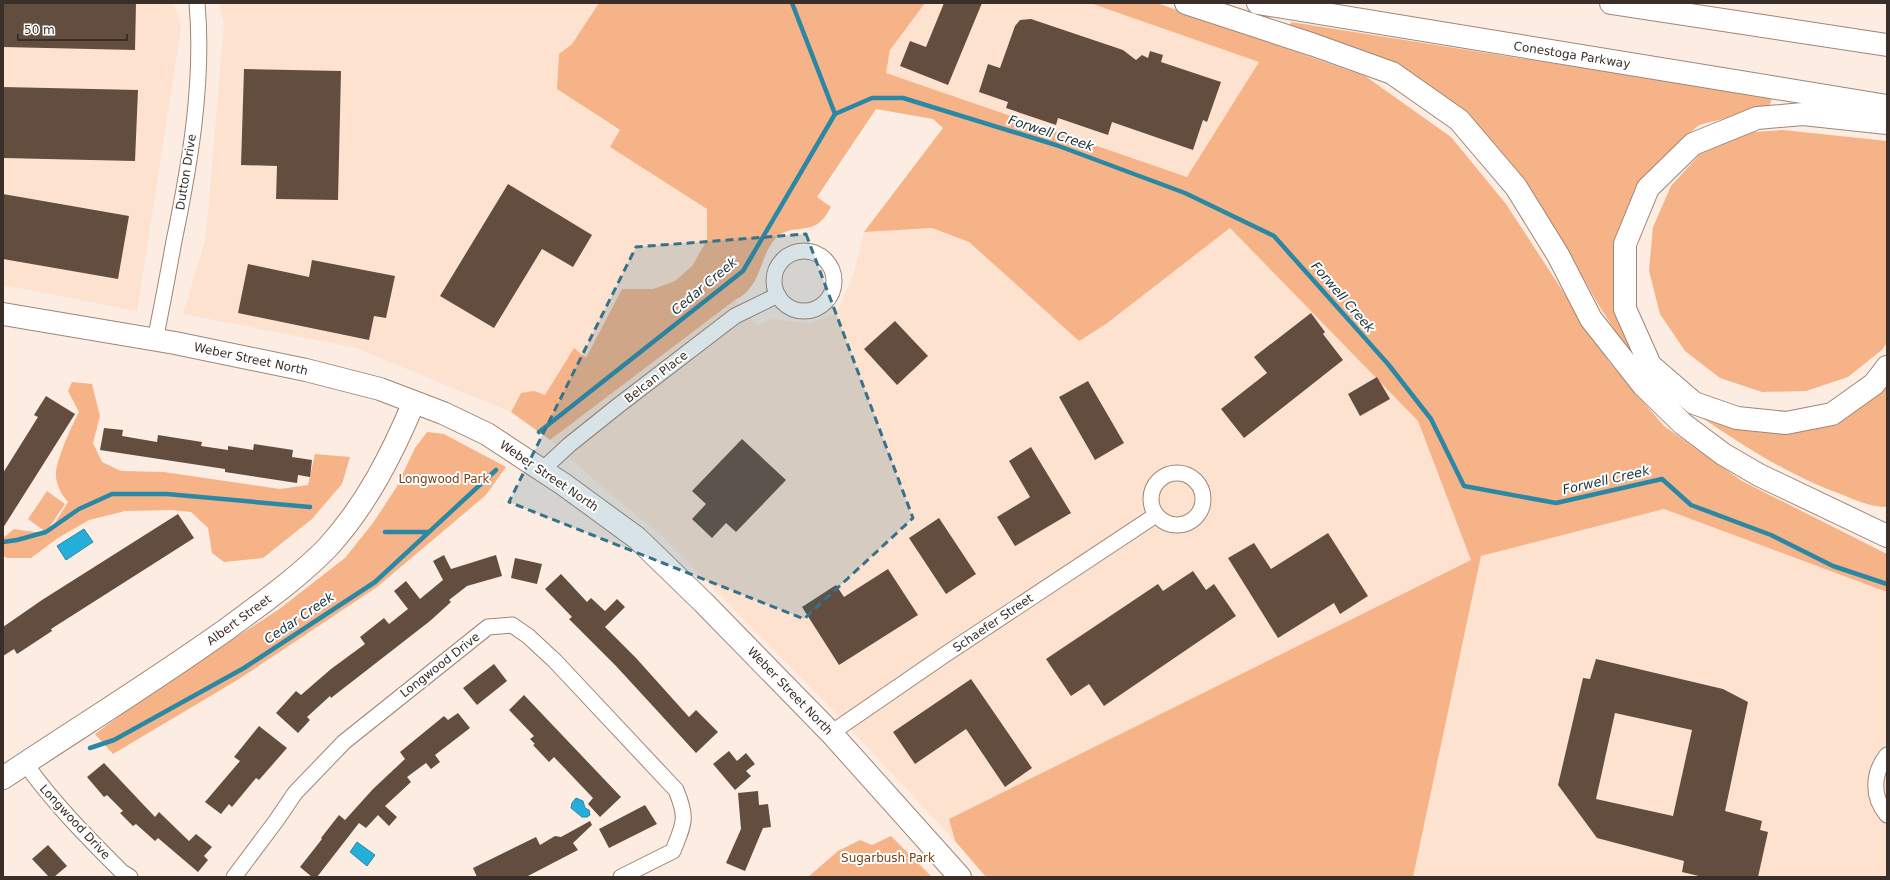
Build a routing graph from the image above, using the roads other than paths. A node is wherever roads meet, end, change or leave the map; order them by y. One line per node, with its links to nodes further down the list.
1 (197, 3): 9 (street, Dutton Drive)
2 (1186, 3): 13 (main road)
3 (1258, 3): 6 (main road, Conestoga Parkway)
4 (1612, 3): 5 (main road)
5 (1884, 44)
6 (1885, 114): 10 (main road)
7 (778, 295): 12 (street, Belcan Place)
8 (3, 314): 9 (main road, Weber Street North)
9 (155, 340): 11 (main road, Weber Street North)
10 (1887, 367)
11 (414, 402): 12 (main road, Weber Street North); 19 (main road, Albert Street)
12 (542, 470): 17 (main road, Weber Street North)
13 (1824, 507): 15 (main road); 16 (main road)
14 (1156, 515): 17 (street, Schaefer Street)
15 (1887, 524)
16 (1887, 536)
17 (831, 733): 25 (main road, Weber Street North)
18 (1887, 755): 21 (street)
19 (25, 763): 20 (main road, Albert Street); 22 (street, Longwood Drive)
20 (3, 778)
21 (1887, 815)
22 (123, 875)
23 (234, 877): 24 (street, Longwood Drive)
24 (620, 877)
25 (960, 877)

